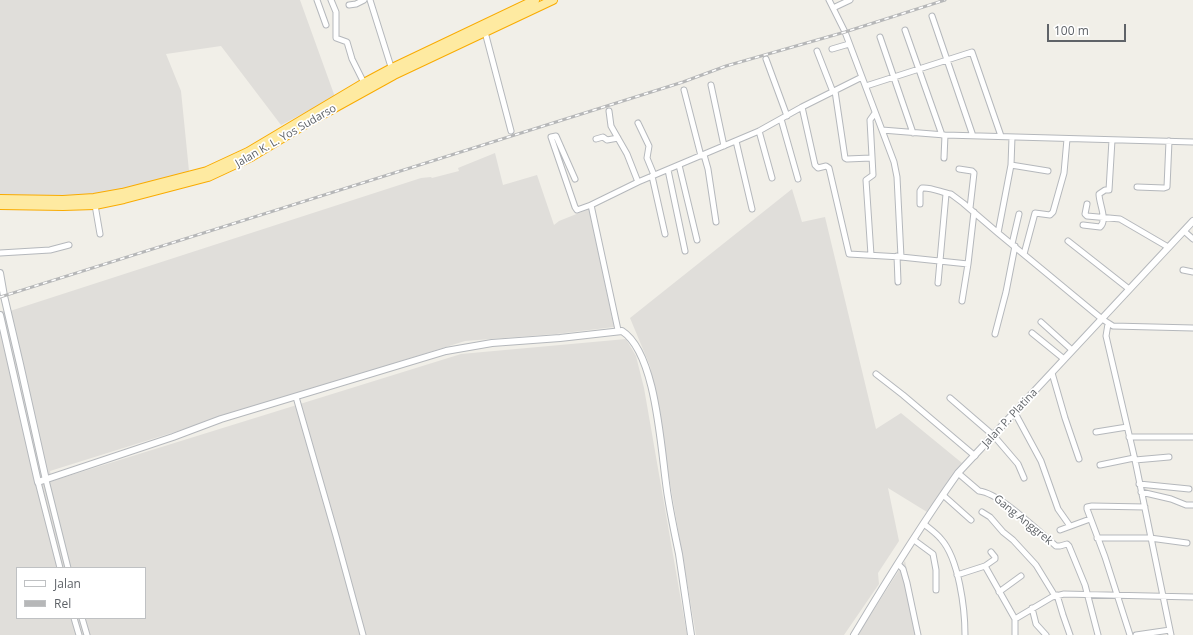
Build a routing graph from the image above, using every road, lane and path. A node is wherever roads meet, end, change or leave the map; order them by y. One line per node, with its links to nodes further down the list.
1 (317, 0): 12 (street)
2 (331, 0): 25 (street)
3 (364, 0): 9 (street)
4 (370, 0): 22 (street)
5 (535, 0): 22 (highway, Jalan K. L. Yos Sudarso)
6 (553, 0): 14 (highway, Jalan K. L. Yos Sudarso)
7 (829, 0): 10 (street)
8 (850, 0): 10 (street)
9 (349, 5)
10 (833, 8): 16 (street)
11 (932, 16): 20 (street)
12 (326, 25)
13 (905, 30): 21 (street)
14 (485, 32): 22 (highway, Jalan K. L. Yos Sudarso); 37 (street)
15 (880, 37): 23 (street)
16 (849, 44): 17 (street); 24 (street)
17 (832, 49)
18 (817, 51): 29 (street)
19 (766, 59): 33 (street)
20 (947, 61): 21 (street); 41 (street); 42 (street)
21 (919, 69): 23 (street); 40 (street)
22 (393, 72): 25 (highway, Jalan K. L. Yos Sudarso); 71 (highway, Jalan K. L. Yos Sudarso)
23 (894, 76): 27 (street); 39 (street)
24 (862, 77): 27 (street); 29 (street)
25 (364, 83): 67 (highway, Jalan K. L. Yos Sudarso)
26 (710, 85): 51 (street)
27 (866, 86): 32 (street)
28 (684, 90): 52 (street)
29 (834, 92): 30 (street); 53 (street)
30 (802, 107): 33 (street); 93 (street)
31 (609, 111): 44 (street)
32 (875, 113): 36 (street); 53 (street)
33 (787, 116): 34 (street)
34 (781, 119): 38 (street); 62 (street)
35 (638, 123): 60 (street)
36 (882, 130): 39 (street); 94 (street)
37 (510, 131)
38 (759, 131): 48 (street); 61 (street)
39 (913, 133): 40 (street)
40 (944, 135): 41 (street); 54 (street)
41 (973, 136): 42 (street)
42 (1001, 136): 43 (street)
43 (1012, 137): 46 (street); 56 (street)
44 (618, 138): 45 (street); 64 (street)
45 (596, 139)
46 (1067, 139): 47 (street); 92 (street)
47 (1112, 140): 49 (street); 76 (street)
48 (736, 141): 51 (street); 73 (street)
49 (1169, 141): 50 (street); 65 (street)
50 (1193, 142)
51 (724, 146): 52 (street)
52 (702, 156): 55 (street); 78 (street)
53 (871, 158): 93 (street)
54 (944, 158)
55 (679, 165): 57 (street); 85 (street)
56 (1011, 165): 59 (street); 81 (street)
57 (668, 170): 60 (street); 90 (street)
58 (959, 170): 74 (street)
59 (1048, 171)
60 (653, 176): 64 (street); 83 (street)
61 (772, 178)
62 (798, 179)
63 (575, 180): 72 (street)
64 (638, 182): 72 (street)
65 (1137, 187)
66 (946, 194): 68 (street); 74 (street); 95 (street)
67 (0, 199)
68 (920, 204)
69 (1087, 204): 76 (street)
70 (0, 205): 71 (highway, Jalan K. L. Yos Sudarso)
71 (95, 205): 82 (street)
72 (591, 205): 109 (street)
73 (752, 209)
74 (972, 210): 81 (street); 96 (street)
75 (1019, 214): 88 (street)
76 (1104, 217): 79 (street); 89 (street)
77 (1193, 221): 80 (street, Jalan P. Platina)
78 (716, 222)
79 (1083, 225)
80 (1184, 231): 84 (street); 89 (street, Jalan P. Platina)
81 (998, 233): 88 (street)
82 (100, 234)
83 (665, 234)
84 (1193, 239)
85 (697, 240)
86 (1068, 241): 102 (street)
87 (69, 245): 91 (street)
88 (1014, 245): 92 (street); 111 (street)
89 (1168, 247): 102 (street, Jalan P. Platina)
90 (685, 251)
91 (0, 253)
92 (1024, 254): 105 (street)
93 (870, 255): 94 (street)
94 (899, 256): 95 (street); 100 (street)
95 (940, 260): 96 (street); 101 (street)
96 (968, 264): 103 (street)
97 (1183, 270): 98 (street)
98 (1193, 272)
99 (0, 273): 131 (street)
100 (898, 282)
101 (938, 283)
102 (1129, 289): 105 (street, Jalan P. Platina)
103 (962, 301)
104 (0, 315): 132 (street)
105 (1102, 319): 107 (street); 112 (street, Jalan P. Platina)
106 (1041, 322): 112 (street)
107 (1108, 324): 108 (street); 119 (street)
108 (1193, 328)
109 (618, 330): 116 (street); 171 (street)
110 (1032, 333): 113 (street)
111 (995, 334)
112 (1072, 350): 113 (street, Jalan P. Platina)
113 (1064, 360): 114 (street, Jalan P. Platina)
114 (1052, 373): 118 (street, Jalan P. Platina); 126 (street)
115 (876, 374): 124 (street)
116 (296, 397): 131 (street); 170 (street)
117 (950, 398): 121 (street)
118 (1015, 413): 121 (street, Jalan P. Platina); 143 (street)
119 (1127, 427): 120 (street); 122 (street)
120 (1096, 432)
121 (994, 436): 124 (street, Jalan P. Platina); 130 (street)
122 (1129, 437): 123 (street); 127 (street)
123 (1193, 437)
124 (975, 456): 129 (street, Jalan P. Platina)
125 (1169, 457): 127 (street)
126 (1079, 459)
127 (1134, 459): 128 (street); 133 (street)
128 (1100, 465)
129 (958, 473): 136 (street, Jalan P. Platina); 158 (street, Gang Anggrek)
130 (1024, 478)
131 (46, 480): 132 (street); 153 (street)
132 (38, 482): 152 (street)
133 (1139, 484): 134 (street); 135 (street)
134 (1189, 488)
135 (1141, 492): 137 (street); 138 (street)
136 (943, 495): 141 (street); 142 (street, Jalan P. Platina)
137 (1193, 504)
138 (1144, 507): 140 (street); 146 (street)
139 (982, 512): 159 (street)
140 (1090, 519): 143 (street); 145 (street)
141 (971, 520)
142 (924, 524): 147 (street, Jalan P. Platina); 154 (street)
143 (1070, 526): 144 (street)
144 (1060, 530)
145 (1097, 538): 146 (street); 160 (street)
146 (1150, 538): 148 (street); 161 (street)
147 (914, 540): 150 (street, Jalan P. Platina); 156 (street)
148 (1188, 543)
149 (991, 552): 151 (street)
150 (898, 564): 172 (street, Jalan P. Platina); 173 (street)
151 (985, 566): 154 (street); 157 (street)
152 (60, 567)
153 (68, 567)
154 (957, 575): 174 (street)
155 (1021, 576): 157 (street)
156 (936, 590)
157 (999, 592): 164 (street)
158 (1087, 594): 159 (street); 160 (street); 178 (street)
159 (1056, 595): 163 (street); 177 (street)
160 (1117, 595): 161 (street); 179 (street)
161 (1163, 597): 162 (street); 167 (street)
162 (1193, 597)
163 (1032, 608): 164 (street); 176 (street)
164 (1015, 618): 175 (street)
165 (74, 619): 168 (street)
166 (82, 619): 169 (street)
167 (1170, 633): 180 (street)
168 (79, 635)
169 (87, 635)
170 (363, 635)
171 (691, 635)
172 (854, 635)
173 (918, 635)
174 (965, 635)
175 (1015, 635)
176 (1046, 635)
177 (1070, 635)
178 (1098, 635)
179 (1130, 635)
180 (1136, 635)

